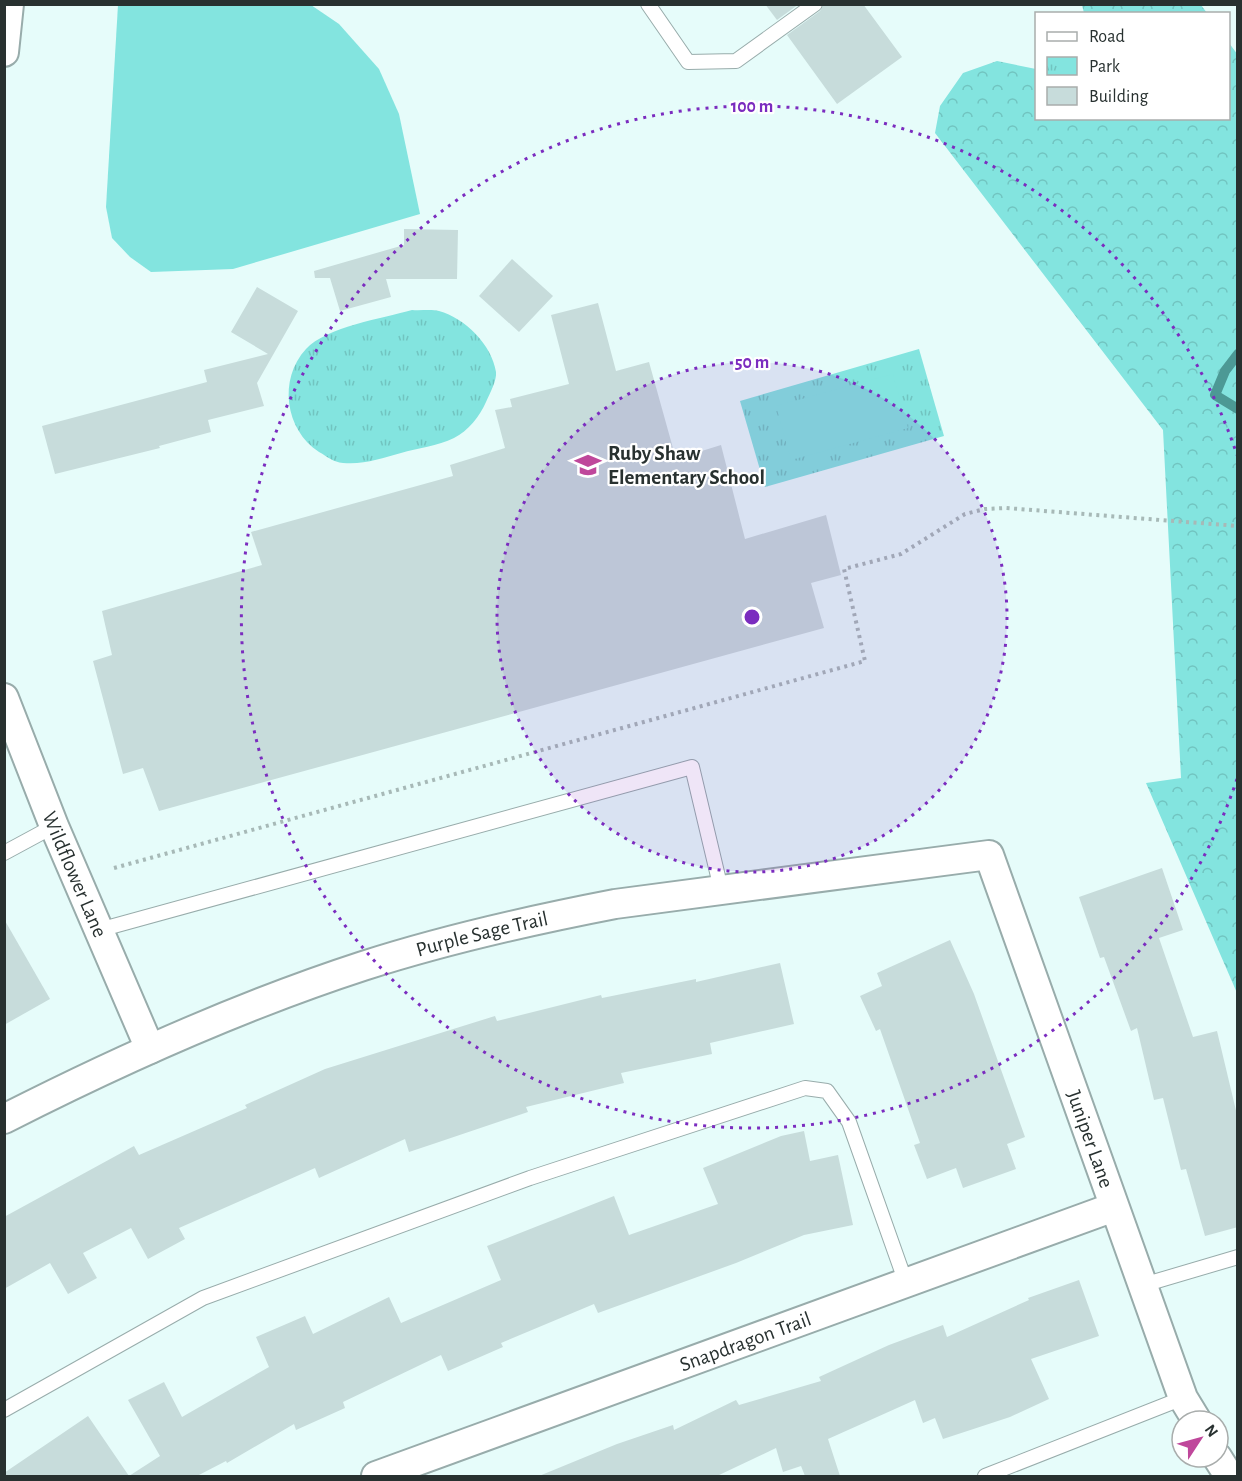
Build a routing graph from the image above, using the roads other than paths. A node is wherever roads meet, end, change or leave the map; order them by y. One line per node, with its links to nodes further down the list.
1 (9, 4): 4 (street)
2 (648, 4): 3 (lane)
3 (815, 4)
4 (5, 45)
5 (4, 698): 6 (street, Wildflower Lane)
6 (54, 826): 7 (lane); 10 (street, Wildflower Lane)
7 (4, 853)
8 (989, 855): 9 (street, Purple Sage Trail); 13 (street, Juniper Lane)
9 (721, 889): 10 (lane); 11 (street, Purple Sage Trail)
10 (99, 930): 11 (street, Wildflower Lane)
11 (150, 1049): 12 (street, Purple Sage Trail)
12 (4, 1119)
13 (1114, 1206): 15 (street, Snapdragon Trail); 16 (street, Juniper Lane)
14 (1238, 1257): 16 (lane)
15 (906, 1283): 18 (lane); 20 (street, Snapdragon Trail)
16 (1143, 1285): 17 (street, Juniper Lane)
17 (1190, 1409)
18 (4, 1410)
19 (1170, 1416): 21 (lane)
20 (376, 1476)
21 (985, 1476)

